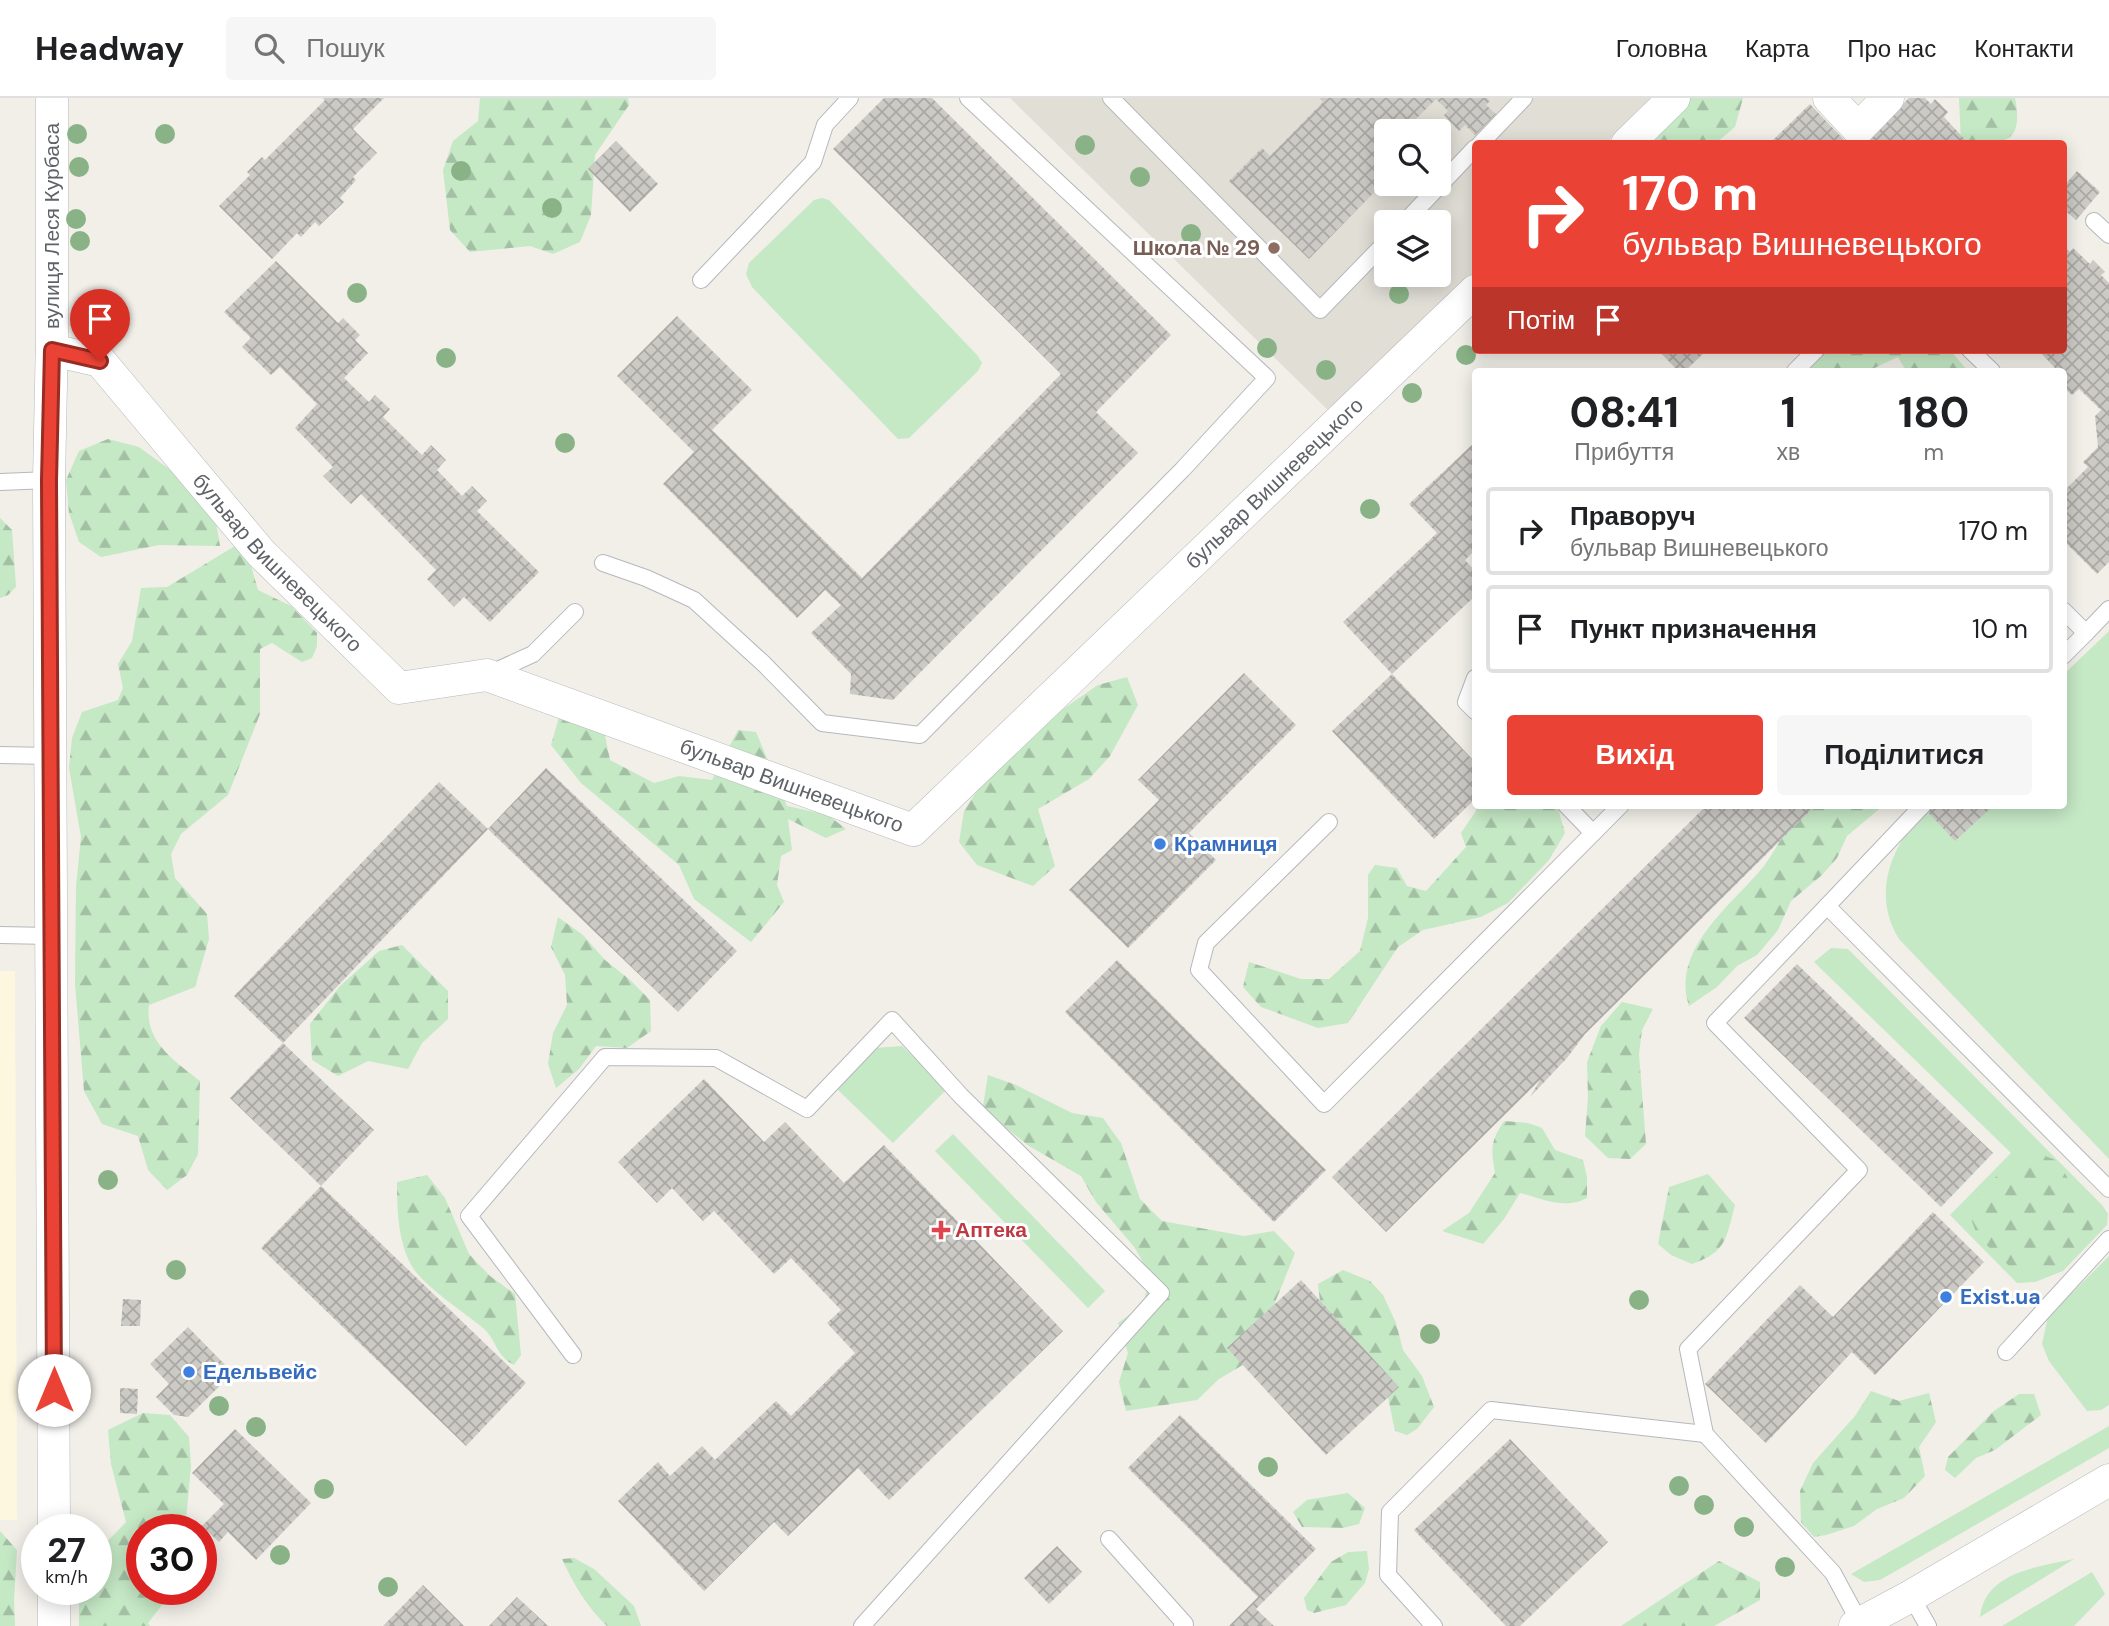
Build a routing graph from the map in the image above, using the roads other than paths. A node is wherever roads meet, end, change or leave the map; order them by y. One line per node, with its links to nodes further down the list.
1 (52, 98): 18 (street, вулиця Леся Курбаса)
2 (850, 98): 16 (lane)
3 (968, 98): 25 (lane)
4 (1111, 98): 15 (lane)
5 (1524, 98): 9 (lane)
6 (1674, 98): 10 (street)
7 (1829, 98): 8 (street)
8 (1888, 98)
9 (1484, 140)
10 (1631, 140)
11 (1472, 152): 12 (lane)
12 (1417, 210)
13 (2094, 221): 14 (lane)
14 (2109, 235)
15 (1374, 254)
16 (701, 280)
17 (1472, 294): 31 (street, бульвар Вишневецького)
18 (52, 350): 23 (street, вулиця Леся Курбаса); 31 (street, бульвар Вишневецького)
19 (1812, 354): 21 (lane)
20 (1974, 354): 22 (lane)
21 (1799, 368)
22 (1989, 368)
23 (49, 480): 24 (lane); 35 (street, вулиця Леся Курбаса)
24 (0, 482)
25 (603, 563)
26 (2109, 609): 29 (lane)
27 (575, 612): 31 (lane)
28 (2067, 614): 29 (lane)
29 (2086, 632): 30 (lane)
30 (2067, 652)
31 (487, 675)
32 (1472, 686): 33 (lane)
33 (1472, 708)
34 (0, 755): 35 (lane)
35 (50, 755): 43 (street, вулиця Леся Курбаса)
36 (1570, 809): 40 (lane)
37 (1617, 809): 40 (lane)
38 (1919, 809): 41 (lane)
39 (1328, 822): 40 (lane)
40 (1593, 833)
41 (1827, 906): 44 (lane); 48 (lane)
42 (0, 935): 43 (lane)
43 (51, 936): 50 (street, вулиця Леся Курбаса)
44 (2109, 1189)
45 (2109, 1239): 46 (lane)
46 (2006, 1352)
47 (573, 1354): 56 (lane)
48 (1705, 1434): 54 (lane); 58 (lane)
49 (2109, 1480): 52 (street)
50 (54, 1514)
51 (1109, 1539): 57 (lane)
52 (1911, 1596): 54 (street); 59 (lane)
53 (54, 1605): 55 (street)
54 (1858, 1625)
55 (54, 1626)
56 (862, 1626)
57 (1182, 1626)
58 (1434, 1626)
59 (1928, 1626)

